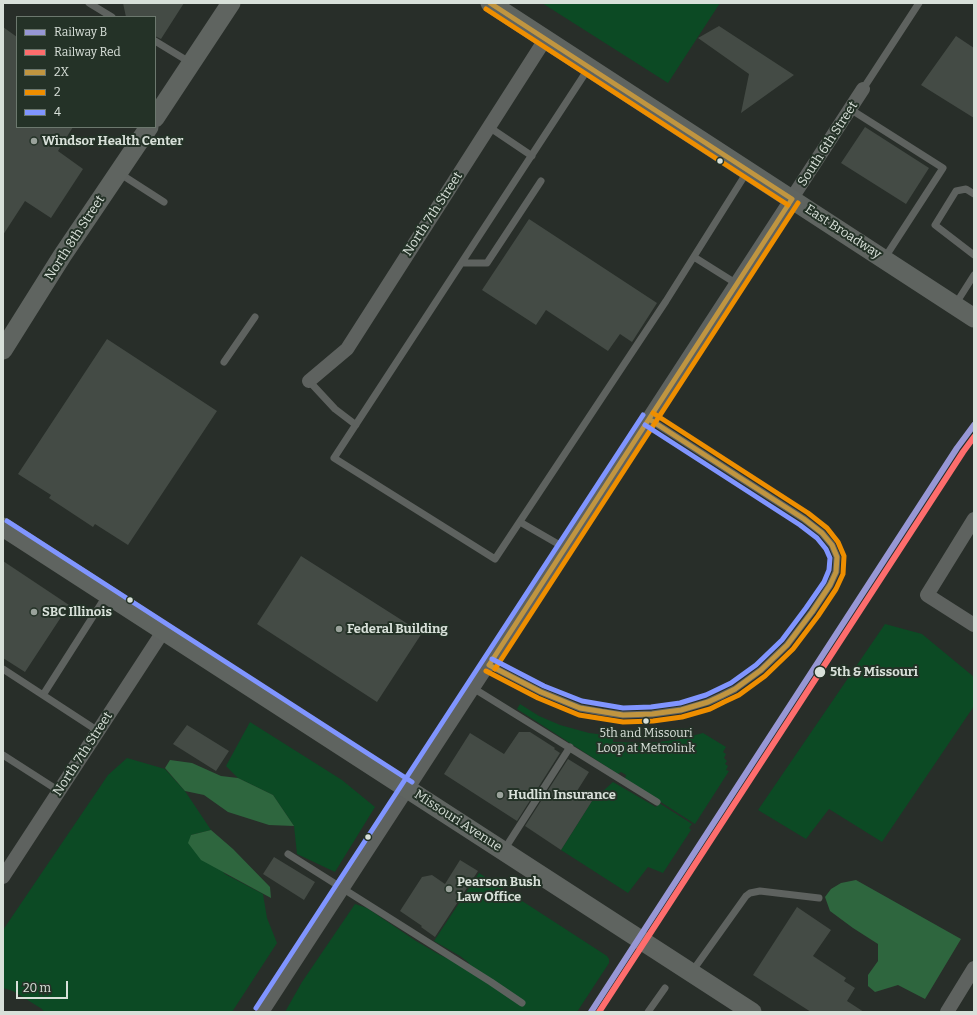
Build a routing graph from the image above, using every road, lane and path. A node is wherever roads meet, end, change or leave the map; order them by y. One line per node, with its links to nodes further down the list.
1 (89, 3): 5 (lane)
2 (231, 3): 8 (main road)
3 (490, 3): 6 (main road, East Broadway)
4 (919, 3): 10 (lane)
5 (110, 16)
6 (546, 38): 9 (main road, East Broadway); 13 (street, North 7th Street)
7 (156, 42): 8 (lane)
8 (191, 64): 12 (main road)
9 (590, 67): 15 (lane); 16 (main road, East Broadway)
10 (863, 89): 11 (street, South 6th Street)
11 (850, 109): 20 (street, South 6th Street); 24 (lane)
12 (156, 116)
13 (489, 127): 15 (lane); 33 (street, North 7th Street)
14 (148, 128): 17 (main road, North 8th Street)
15 (532, 156): 25 (lane)
16 (748, 170): 20 (main road, East Broadway); 23 (lane)
17 (119, 172): 21 (lane); 31 (main road, North 8th Street)
18 (541, 181): 25 (lane)
19 (974, 194): 22 (lane)
20 (792, 199): 24 (main road, East Broadway); 27 (street, South 6th Street)
21 (164, 202)
22 (974, 255)
23 (694, 257): 27 (lane); 37 (lane)
24 (884, 259): 28 (main road, East Broadway)
25 (462, 263): 35 (lane)
26 (974, 275): 28 (lane)
27 (737, 284): 34 (street, South 6th Street)
28 (954, 305): 30 (main road, East Broadway)
29 (255, 317): 32 (lane)
30 (974, 318)
31 (3, 350)
32 (224, 362)
33 (310, 381): 35 (lane)
34 (649, 419): 39 (street, South 6th Street); 43 (lane)
35 (356, 425): 37 (lane)
36 (974, 519): 41 (street)
37 (520, 522): 39 (lane)
38 (3, 527): 40 (main road, Missouri Avenue)
39 (565, 548): 43 (street, South 6th Street)
40 (107, 594): 42 (main road, Missouri Avenue); 46 (lane)
41 (974, 625)
42 (164, 630): 47 (street, North 7th Street); 50 (main road, Missouri Avenue)
43 (489, 665): 45 (street, South 6th Street)
44 (3, 669): 46 (lane)
45 (474, 688): 48 (lane); 50 (street, South 6th Street)
46 (42, 695): 47 (lane)
47 (98, 731): 51 (street, North 7th Street)
48 (570, 747): 52 (lane); 53 (lane)
49 (3, 755): 51 (lane)
50 (408, 788): 53 (main road, Missouri Avenue); 56 (street, South 6th Street)
51 (59, 791): 55 (street, North 7th Street)
52 (657, 802)
53 (504, 851): 59 (main road, Missouri Avenue)
54 (288, 854): 56 (lane)
55 (3, 877)
56 (343, 888): 61 (lane); 62 (street, South 6th Street)
57 (820, 898): 59 (lane)
58 (974, 968): 65 (street)
59 (691, 973): 64 (main road, Missouri Avenue)
60 (665, 988): 63 (lane)
61 (522, 1003)
62 (262, 1012)
63 (648, 1012)
64 (752, 1012)
65 (947, 1012)

